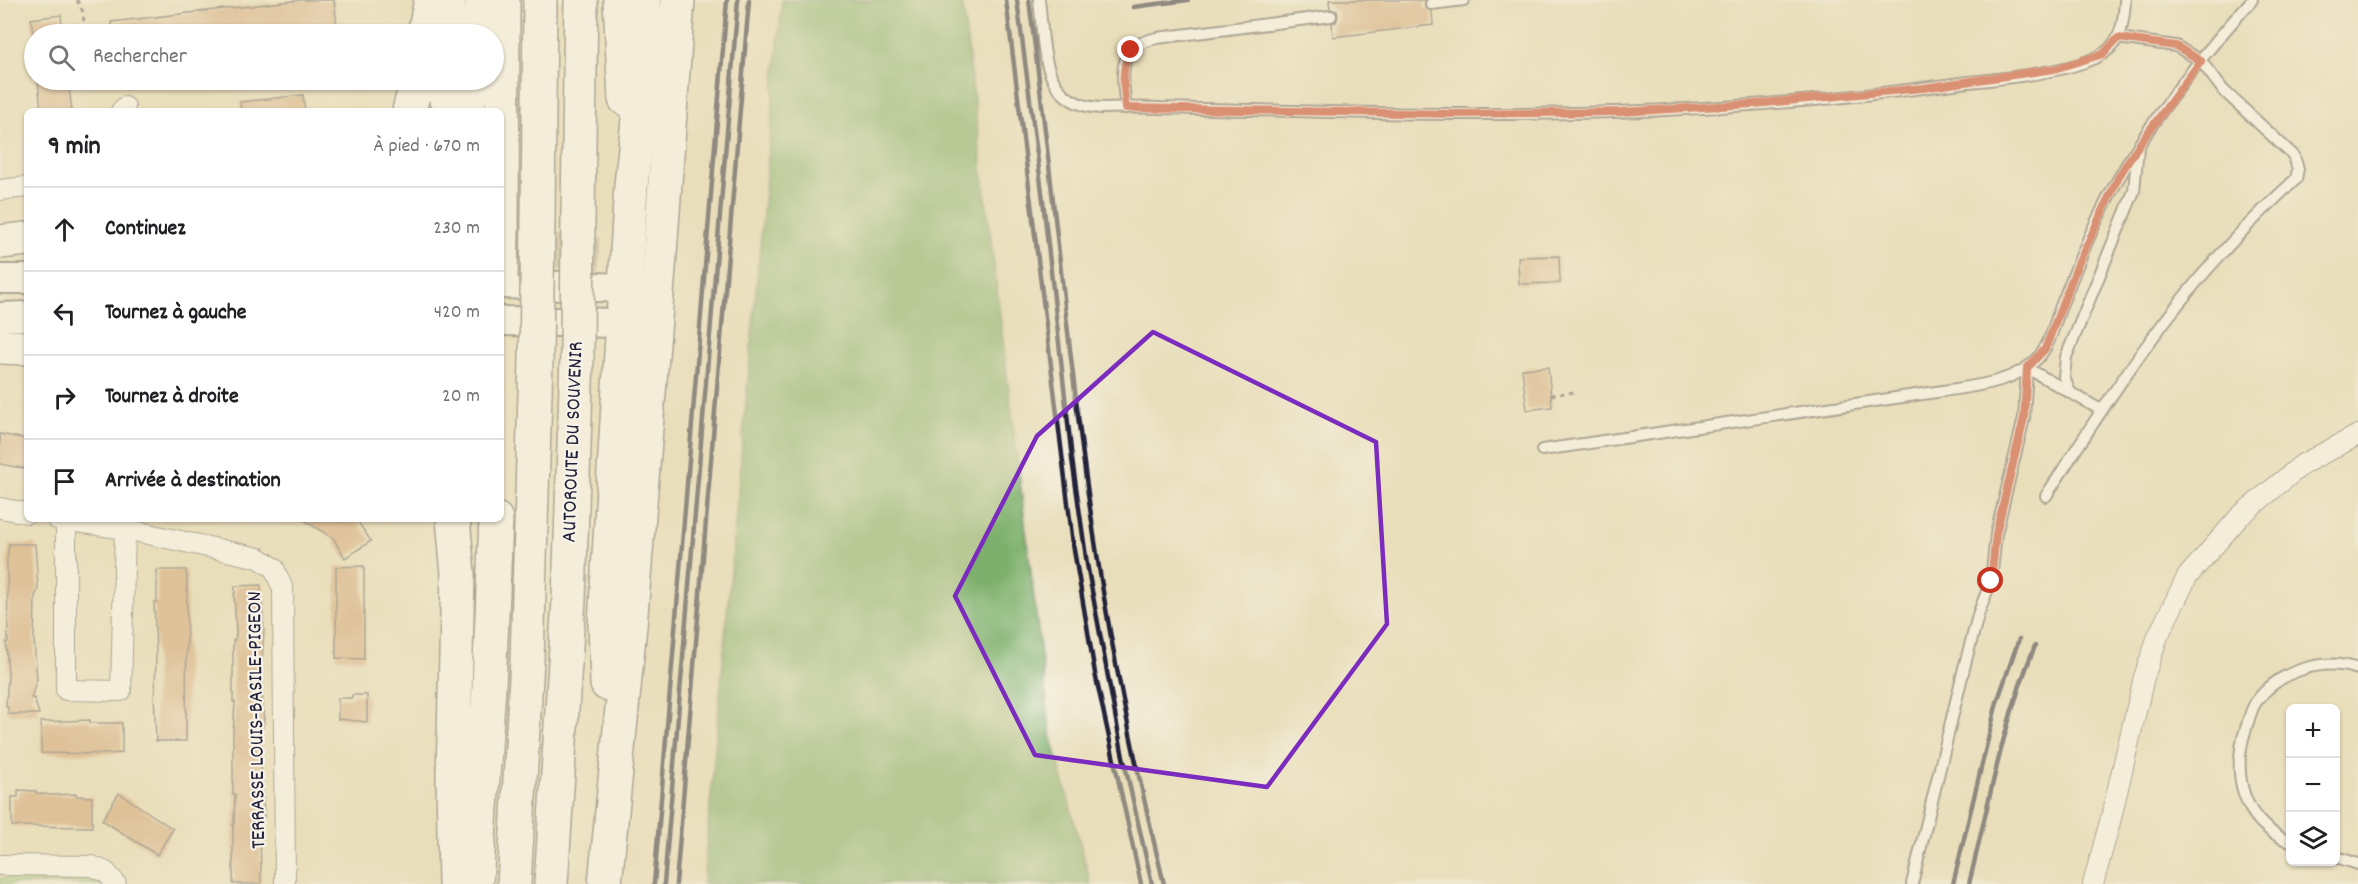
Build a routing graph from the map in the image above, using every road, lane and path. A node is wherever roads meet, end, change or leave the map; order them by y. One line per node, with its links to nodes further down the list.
1 (77, 0): 17 (path)
2 (431, 0): 18 (highway)
3 (450, 0): 19 (highway)
4 (483, 0): 20 (highway)
5 (503, 0): 21 (highway)
6 (540, 0): 72 (highway, AUTOROUTE DU SOUVENIR, bridge)
7 (580, 0): 73 (highway, AUTOROUTE DU SOUVENIR, bridge)
8 (620, 0): 30 (highway)
9 (644, 0): 30 (highway)
10 (678, 0): 63 (highway)
11 (1039, 0): 28 (lane)
12 (1464, 0): 15 (lane)
13 (2125, 0): 22 (lane)
14 (2252, 0): 23 (lane)
15 (1431, 4)
16 (1331, 16): 28 (lane)
17 (84, 24)
18 (426, 24)
19 (449, 24)
20 (479, 24)
21 (503, 24)
22 (2118, 38): 23 (lane); 28 (lane)
23 (2201, 61): 29 (lane); 51 (lane)
24 (414, 90): 26 (highway)
25 (503, 90): 27 (highway)
26 (410, 108)
27 (503, 108)
28 (1126, 108)
29 (2138, 146): 47 (lane); 49 (lane)
30 (631, 185): 40 (highway)
31 (24, 187): 32 (street)
32 (0, 190)
33 (24, 239): 34 (highway)
34 (0, 242)
35 (0, 251): 36 (highway)
36 (24, 251)
37 (0, 279): 38 (main road)
38 (24, 279)
39 (504, 284): 40 (main road)
40 (626, 288): 44 (highway)
41 (24, 316): 42 (main road)
42 (0, 317)
43 (504, 321): 44 (main road)
44 (624, 323): 63 (highway)
45 (0, 347): 46 (highway)
46 (24, 348)
47 (2027, 368): 49 (lane); 53 (lane); 75 (lane)
48 (1575, 392): 50 (path)
49 (2070, 393): 51 (lane)
50 (1551, 395)
51 (2101, 410): 54 (lane)
52 (2358, 435): 76 (street)
53 (1542, 450)
54 (2046, 496)
55 (0, 508): 56 (street)
56 (24, 512)
57 (61, 522): 61 (street, TERRASSE LOUIS-BASILE-PIGEON)
58 (75, 522): 61 (street, TERRASSE LOUIS-BASILE-PIGEON)
59 (453, 522): 70 (highway)
60 (496, 522): 71 (highway)
61 (124, 529): 69 (street, TERRASSE LOUIS-BASILE-PIGEON)
62 (2358, 669): 64 (lane)
63 (611, 808): 74 (highway)
64 (2286, 840)
65 (2340, 858): 66 (lane)
66 (2358, 864)
67 (0, 866): 68 (street)
68 (116, 884)
69 (285, 884)
70 (455, 884)
71 (476, 884)
72 (514, 884)
73 (551, 884)
74 (605, 884)
75 (1912, 884)
76 (2093, 884)

